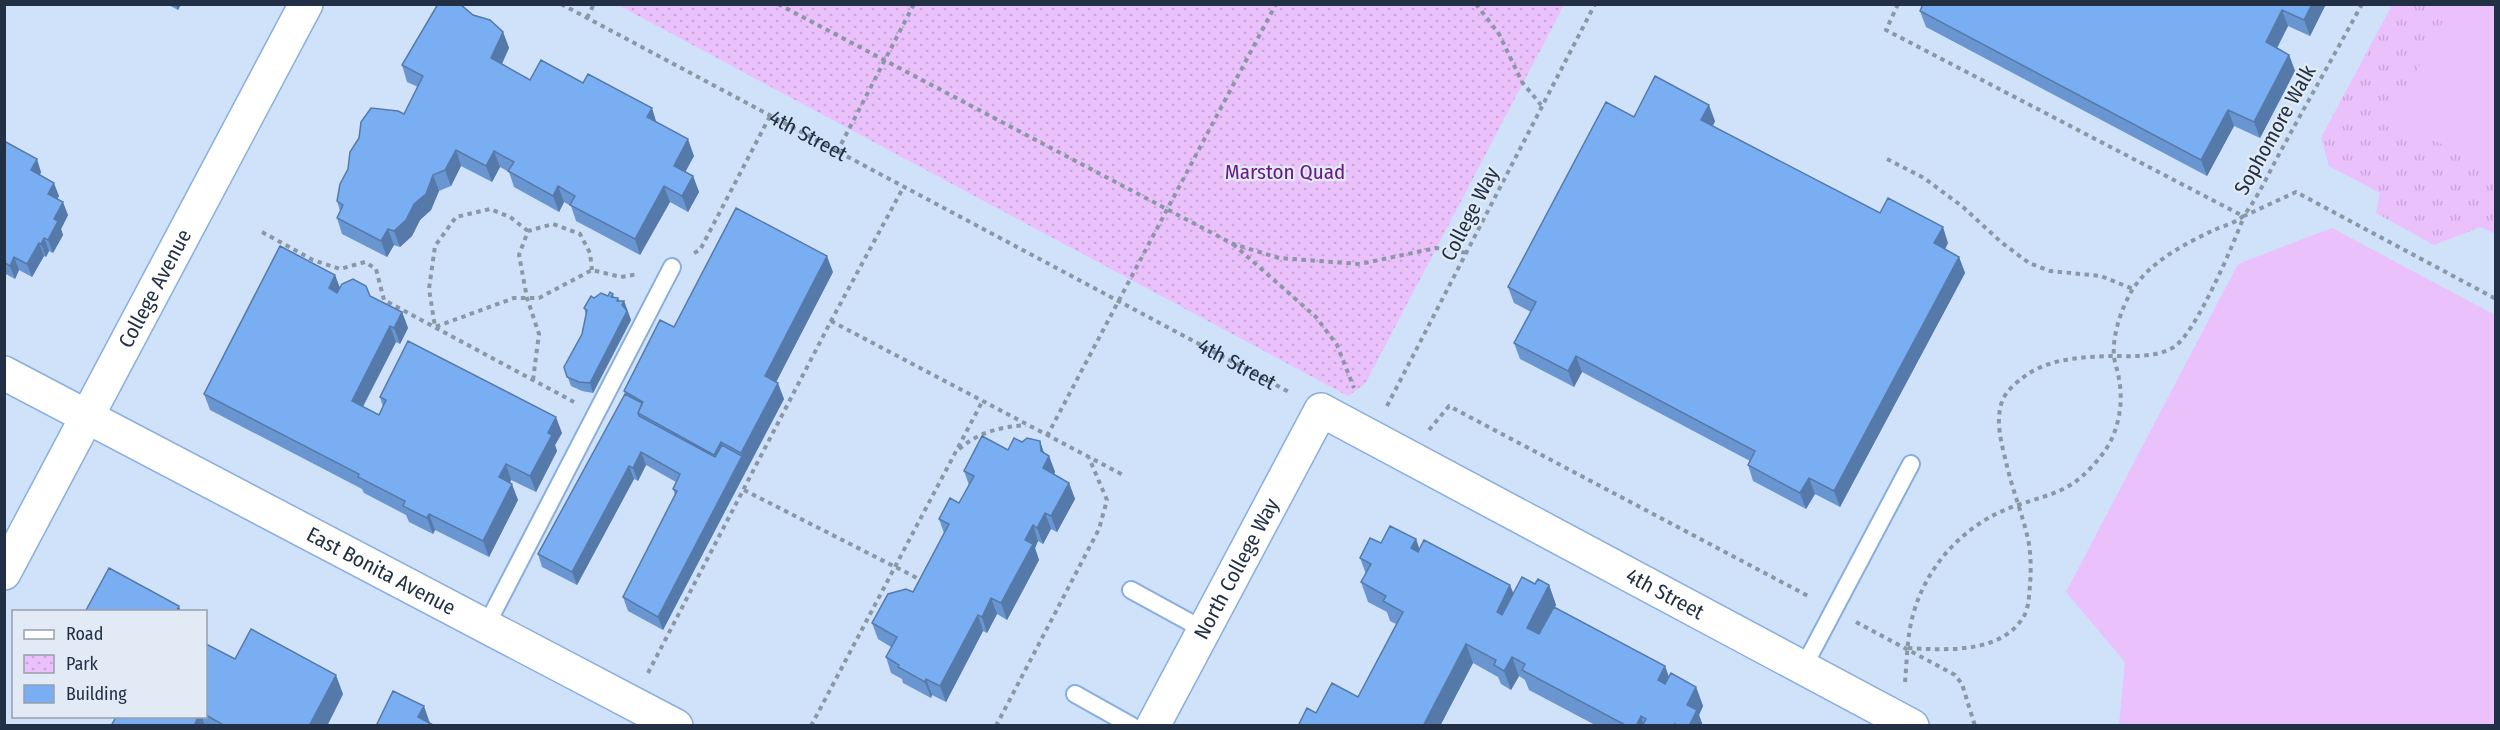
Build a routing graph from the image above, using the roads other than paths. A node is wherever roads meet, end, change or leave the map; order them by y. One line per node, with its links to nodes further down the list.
1 (306, 4): 5 (street, College Avenue)
2 (672, 267): 9 (lane)
3 (4, 373): 5 (street, East Bonita Avenue)
4 (1321, 410): 10 (street, North College Way); 11 (street, 4th Street)
5 (88, 415): 7 (street, College Avenue); 9 (street, East Bonita Avenue)
6 (1911, 464): 11 (lane)
7 (4, 573)
8 (1131, 590): 10 (lane)
9 (486, 626): 14 (street, East Bonita Avenue)
10 (1204, 630): 16 (street, North College Way)
11 (1803, 668): 13 (street, 4th Street)
12 (1075, 694): 15 (lane)
13 (1906, 722)
14 (676, 726)
15 (1132, 726)
16 (1153, 726)

